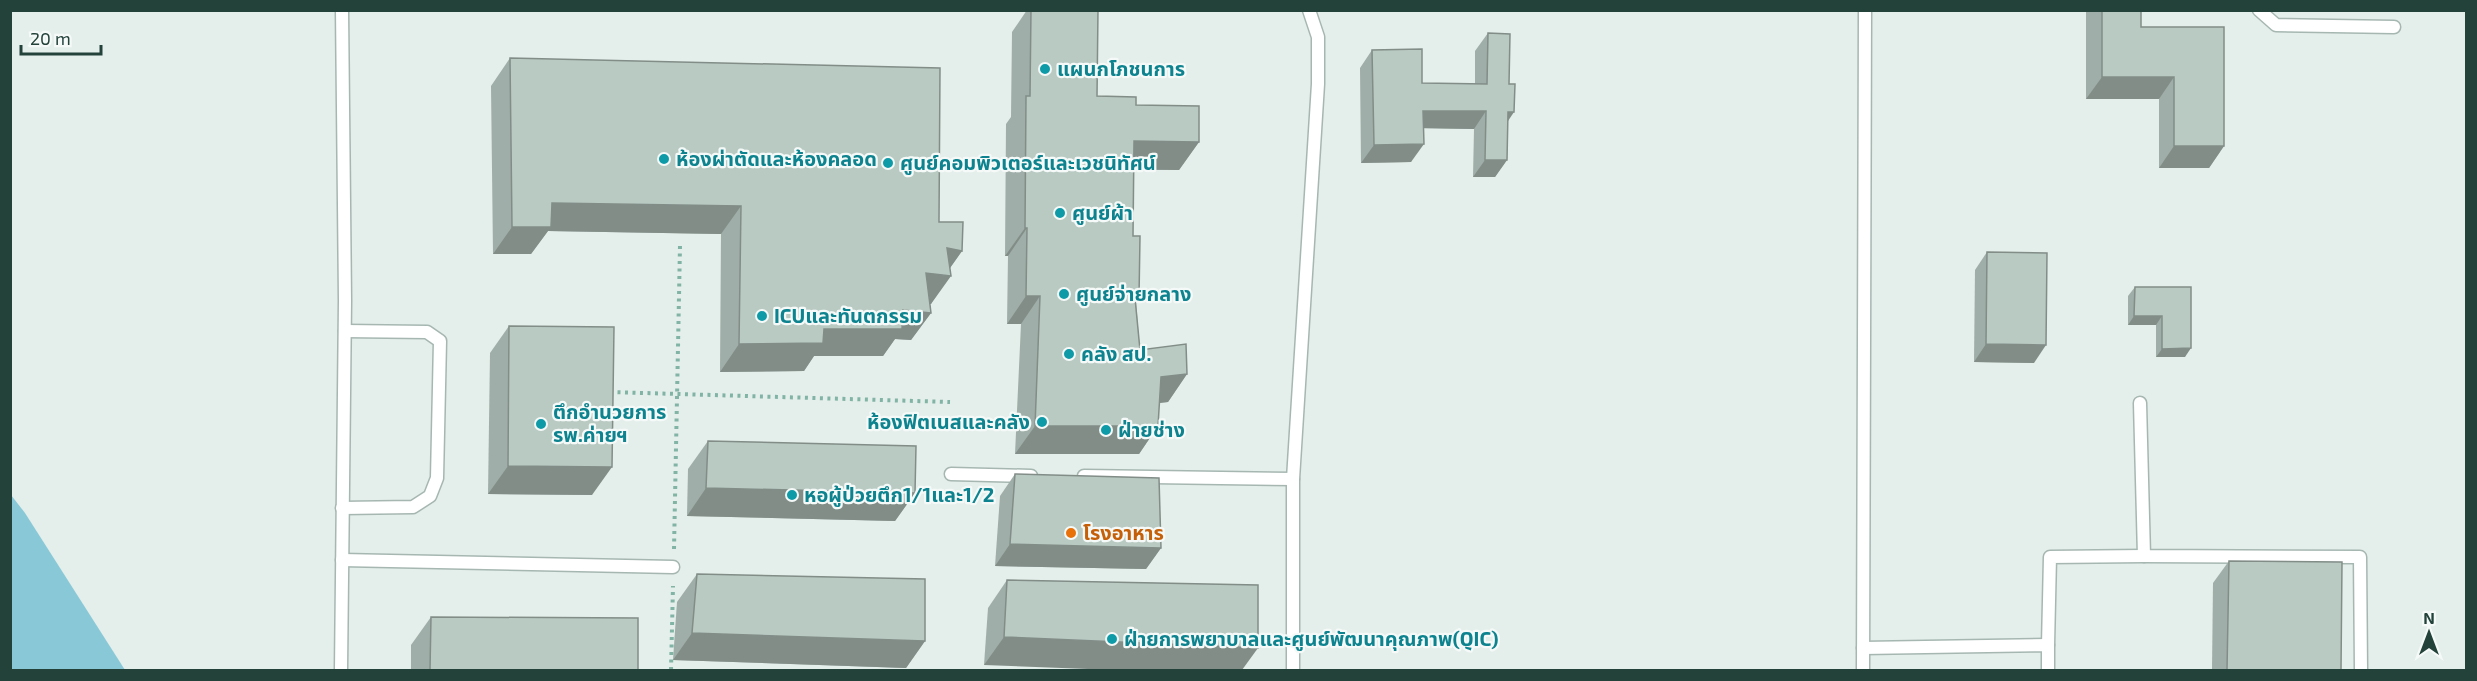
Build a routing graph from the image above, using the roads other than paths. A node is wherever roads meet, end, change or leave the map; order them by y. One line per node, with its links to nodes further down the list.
1 (342, 10): 6 (lane)
2 (1309, 10): 11 (lane)
3 (1865, 10): 17 (lane)
4 (2259, 10): 5 (lane)
5 (2394, 27)
6 (345, 331): 12 (lane); 12 (lane)
7 (2140, 403): 13 (lane)
8 (951, 474): 9 (lane)
9 (1046, 476)
10 (1069, 476): 11 (lane)
11 (1293, 479): 19 (lane)
12 (342, 508): 14 (lane)
13 (2144, 556): 16 (lane); 22 (lane)
14 (342, 560): 15 (lane); 18 (lane)
15 (673, 567)
16 (2048, 645): 17 (lane); 21 (lane)
17 (1863, 648): 20 (lane)
18 (341, 670)
19 (1293, 670)
20 (1863, 670)
21 (2048, 670)
22 (2361, 670)

